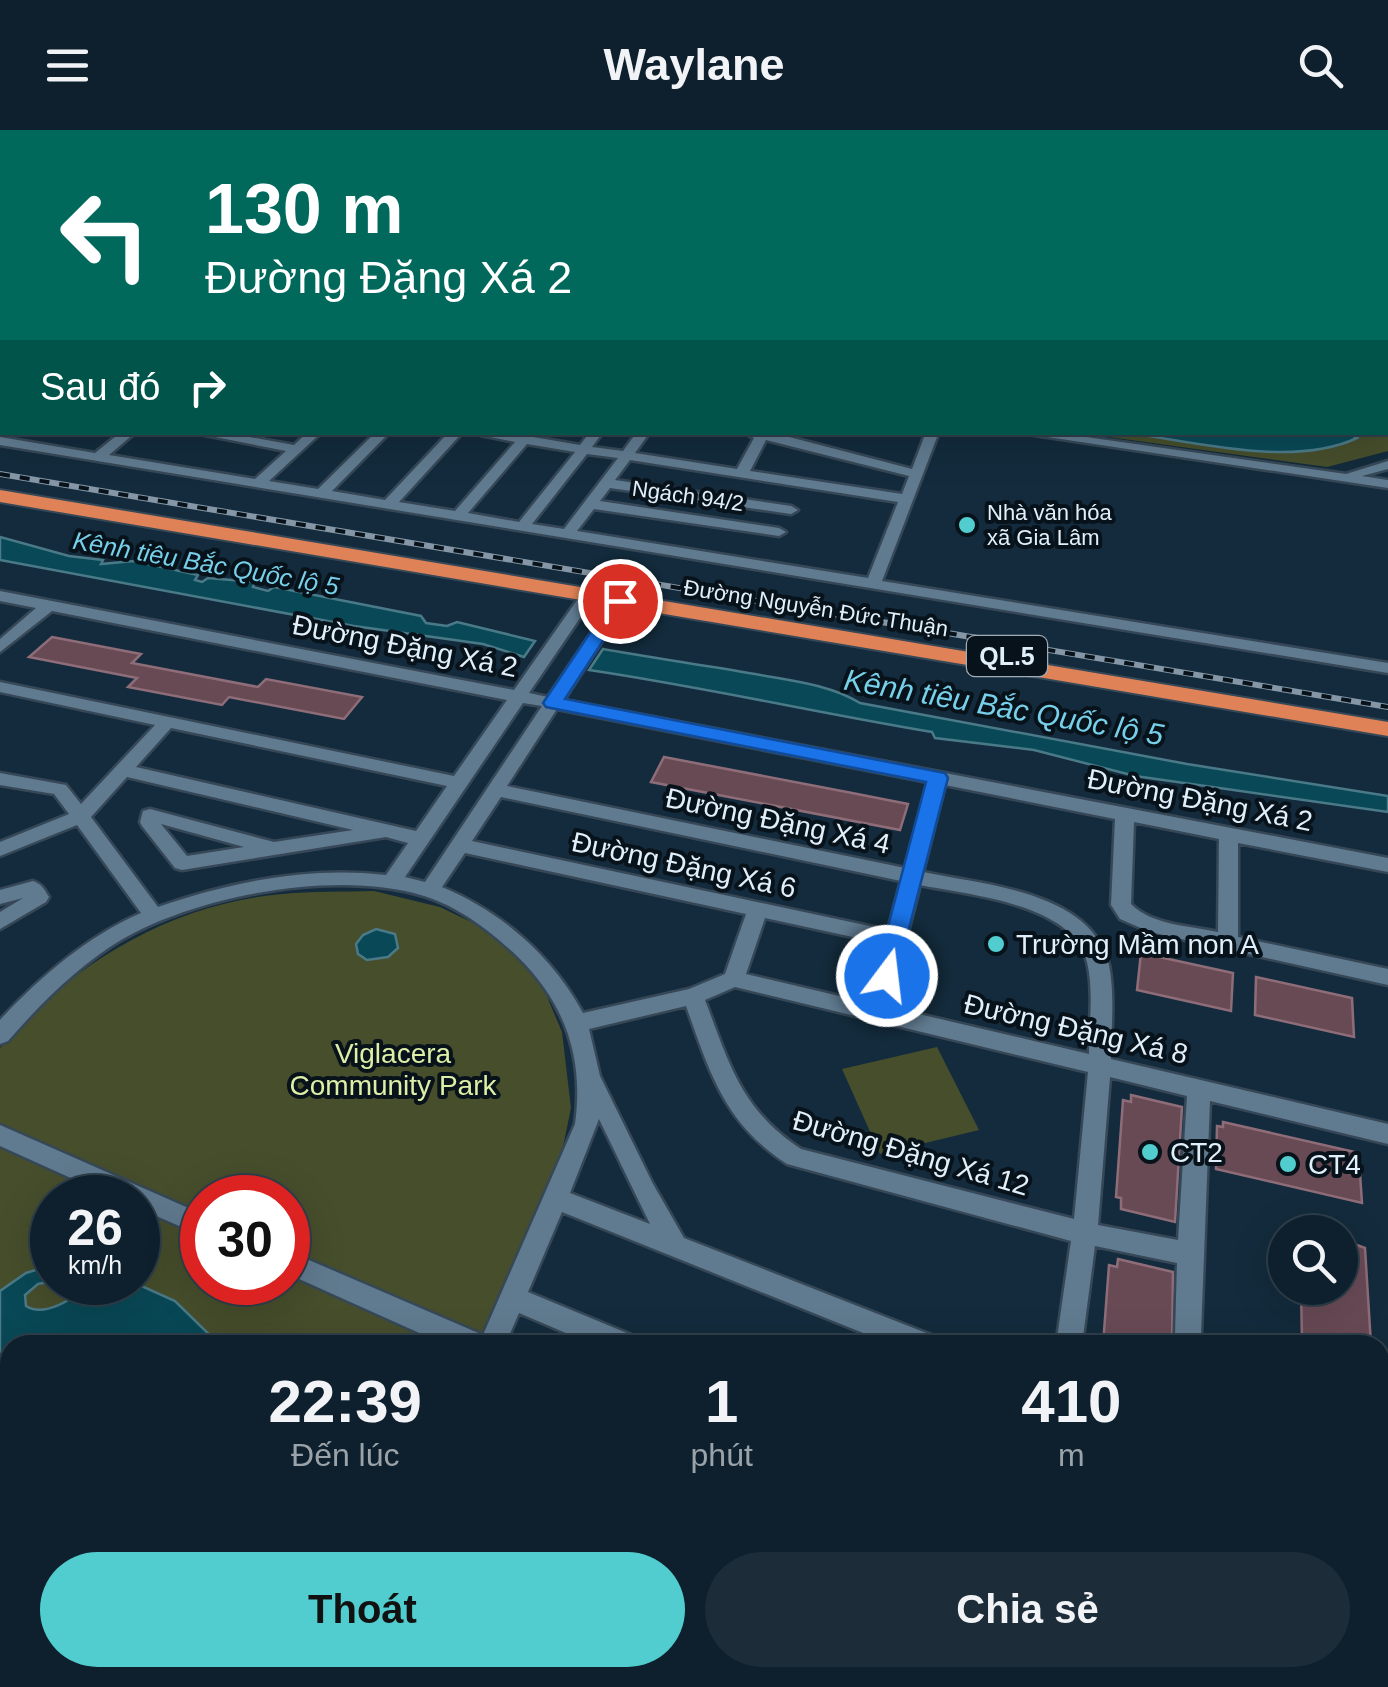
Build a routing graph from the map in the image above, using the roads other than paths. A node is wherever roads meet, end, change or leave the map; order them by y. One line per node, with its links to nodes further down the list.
1 (52, 435): 15 (street)
2 (126, 435): 19 (street)
3 (214, 435): 16 (street)
4 (313, 435): 16 (street)
5 (381, 435): 29 (street)
6 (454, 435): 32 (street)
7 (594, 435): 17 (street)
8 (642, 435): 18 (street)
9 (758, 435): 21 (street)
10 (762, 435): 22 (street)
11 (932, 435): 22 (street)
12 (1041, 435): 23 (street)
13 (527, 436): 17 (street); 35 (street)
14 (0, 441): 15 (street)
15 (36, 447): 19 (street)
16 (297, 449): 24 (street)
17 (582, 450): 18 (street); 36 (street)
18 (626, 456): 21 (street); 25 (street)
19 (98, 457): 24 (street)
20 (1388, 465): 23 (street)
21 (741, 474): 26 (street)
22 (917, 474): 31 (street)
23 (1344, 478): 27 (street)
24 (258, 483): 29 (street)
25 (606, 483): 33 (street); 34 (street)
26 (805, 483): 31 (street); 34 (street)
27 (1388, 484)
28 (0, 486): 41 (highway, Đường Nguyễn Đức Thuận / QL.5)
29 (322, 494): 32 (street)
30 (0, 496): 41 (highway, Đường Nguyễn Đức Thuận / QL.5)
31 (907, 499): 40 (street)
32 (389, 504): 35 (street)
33 (590, 504): 37 (street, Ngách 94/2); 38 (street)
34 (791, 510): 37 (street)
35 (458, 516): 36 (street)
36 (523, 526): 38 (street)
37 (779, 532): 39 (street)
38 (568, 534): 39 (street)
39 (762, 566): 40 (street)
40 (873, 584): 46 (street)
41 (590, 591): 43 (highway, Đường Nguyễn Đức Thuận / QL.5); 48 (street)
42 (0, 596): 44 (street, Đường Đặng Xá 2)
43 (623, 596): 49 (street); 50 (highway, Đường Nguyễn Đức Thuận / QL.5); 52 (highway, Đường Nguyễn Đức Thuận / QL.5)
44 (49, 606): 45 (street); 48 (street, Đường Đặng Xá 2)
45 (0, 647)
46 (1388, 668)
47 (0, 687): 51 (street)
48 (518, 696): 49 (street, Đường Đặng Xá 2); 56 (street)
49 (553, 703): 55 (street, Đường Đặng Xá 2); 58 (street)
50 (1388, 720)
51 (167, 722): 53 (street); 56 (street)
52 (1388, 729)
53 (122, 770): 57 (street); 61 (street)
54 (0, 778): 61 (street)
55 (938, 778): 59 (street, Đường Đặng Xá 2); 69 (street)
56 (459, 783): 64 (street)
57 (179, 784): 60 (street); 62 (street)
58 (496, 790): 65 (street); 69 (street, Đường Đặng Xá 4)
59 (1125, 814): 63 (street, Đường Đặng Xá 2); 77 (street)
60 (150, 815): 66 (street); 66 (street)
61 (80, 816): 67 (street); 74 (street)
62 (386, 831): 64 (street); 66 (street)
63 (1228, 834): 68 (street, Đường Đặng Xá 2); 77 (street)
64 (421, 839): 70 (street)
65 (460, 844): 71 (street); 73 (street, Đường Đặng Xá 6)
66 (273, 848)
67 (0, 849)
68 (1388, 865)
69 (913, 877): 76 (street); 84 (street, Đường Đặng Xá 4)
70 (392, 882): 71 (street); 74 (street)
71 (430, 890): 82 (street)
72 (0, 898): 75 (street)
73 (758, 909): 76 (street, Đường Đặng Xá 6); 79 (street)
74 (153, 916): 83 (street)
75 (0, 922)
76 (896, 939): 81 (street)
77 (1228, 941): 78 (street)
78 (1388, 977)
79 (734, 979): 80 (street); 81 (street, Đường Đặng Xá 8)
80 (694, 996): 82 (street); 91 (street, Đường Đặng Xá 12)
81 (877, 1013): 84 (street, Đường Đặng Xá 8)
82 (578, 1024): 85 (street)
83 (0, 1036)
84 (1100, 1067): 86 (street, Đường Đặng Xá 8); 91 (street, Đường Đặng Xá 4)
85 (590, 1072): 89 (street); 92 (street)
86 (1199, 1089): 87 (street, Đường Đặng Xá 8); 93 (street)
87 (1388, 1134)
88 (0, 1135): 90 (street)
89 (556, 1198): 92 (street); 95 (street)
90 (180, 1214)
91 (1083, 1233): 93 (street, Đường Đặng Xá 12); 101 (street, Đường Đặng Xá 4)
92 (674, 1246): 100 (street)
93 (1190, 1254): 96 (street)
94 (310, 1272): 97 (street)
95 (512, 1298): 98 (street); 99 (street)
96 (1188, 1334)
97 (452, 1335)
98 (496, 1335)
99 (600, 1335)
100 (900, 1335)
101 (1070, 1335)

